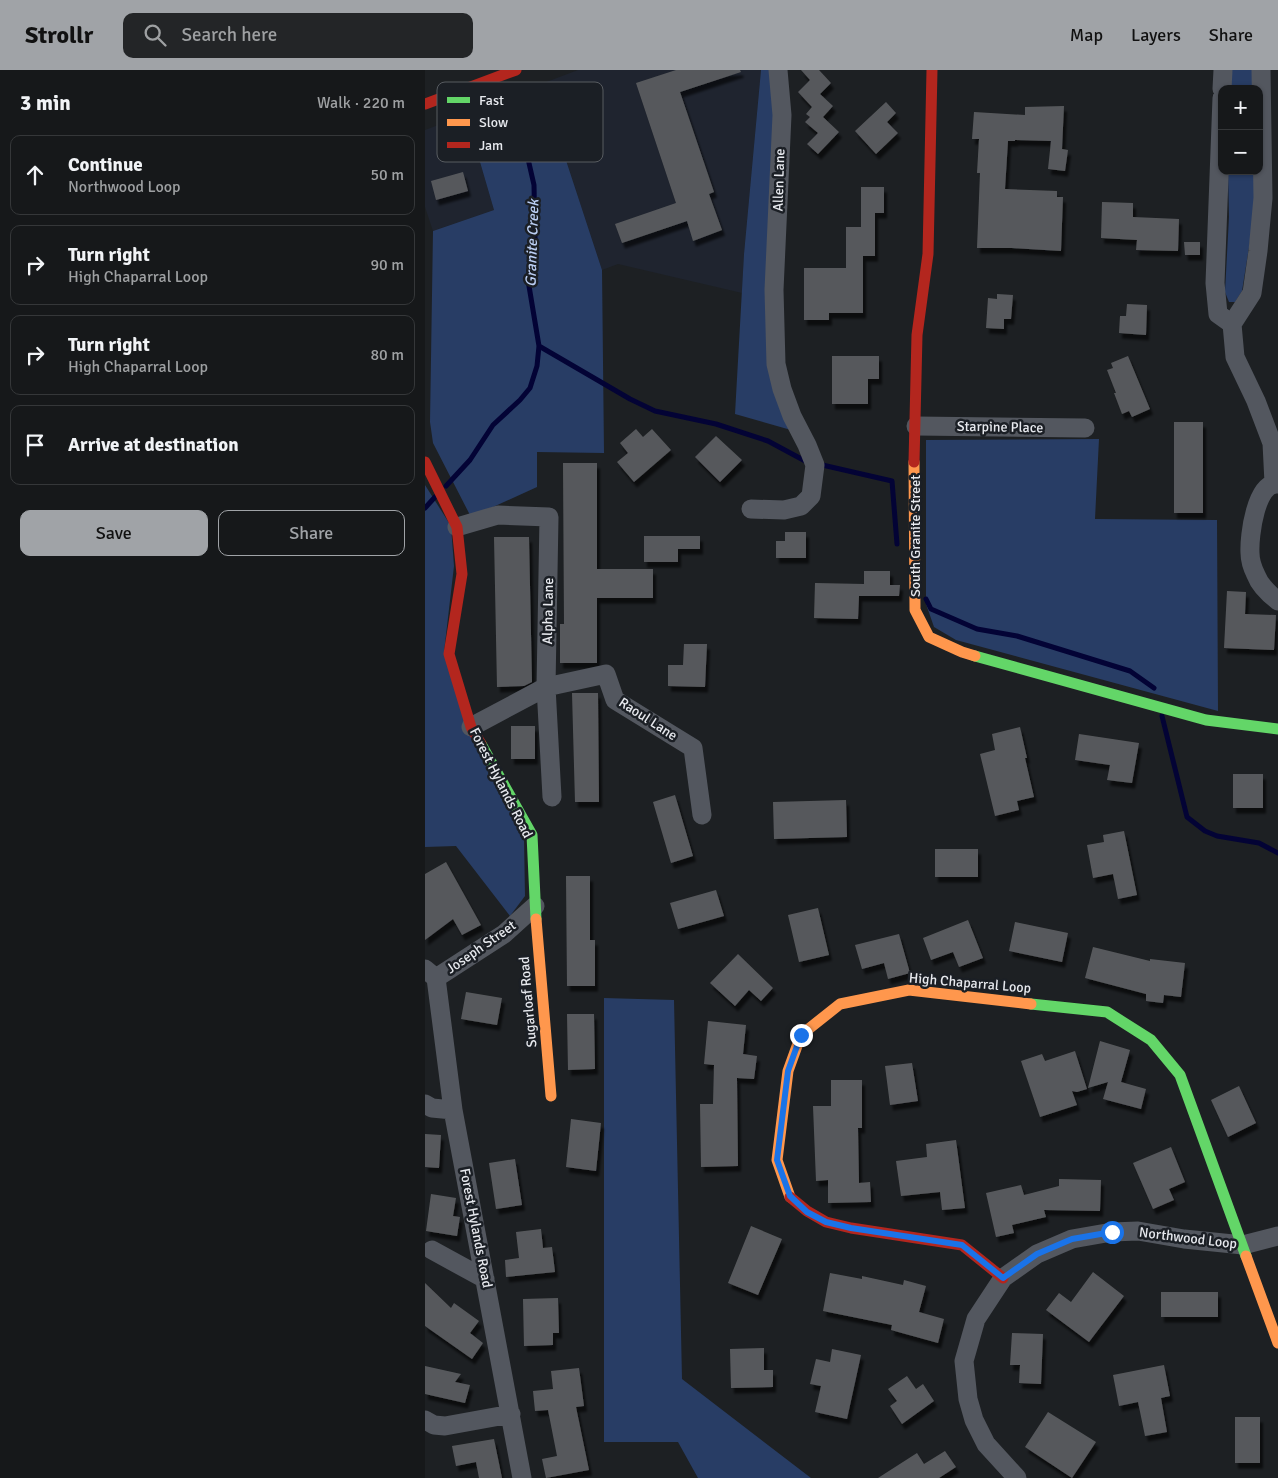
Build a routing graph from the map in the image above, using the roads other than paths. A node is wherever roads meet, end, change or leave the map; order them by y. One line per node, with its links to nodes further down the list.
1 (516, 70): 6 (street)
2 (778, 70): 17 (street, Allen Lane)
3 (933, 70): 13 (street, South Granite Street)
4 (1223, 70): 7 (street)
5 (1261, 70): 11 (street)
6 (484, 82)
7 (1222, 85)
8 (437, 100): 9 (street)
9 (425, 104)
10 (1221, 130): 12 (street)
11 (1270, 153): 12 (street)
12 (1232, 324): 16 (street)
13 (916, 426): 14 (street, Starpine Place); 22 (street, South Granite Street)
14 (1085, 428)
15 (425, 462): 18 (street, Forest Hylands Road)
16 (1276, 483): 19 (street)
17 (751, 509)
18 (457, 527): 20 (street, Alpha Lane); 21 (street, Forest Hylands Road)
19 (1278, 602)
20 (546, 687): 21 (street, Raoul Lane); 23 (street, Alpha Lane); 24 (street, Raoul Lane)
21 (471, 727): 25 (street, Forest Hylands Road)
22 (1278, 730)
23 (552, 798)
24 (702, 815)
25 (535, 906): 26 (street, Joseph Street); 27 (street, Sugarloaf Road)
26 (431, 973): 29 (street, Forest Hylands Road)
27 (551, 1096)
28 (425, 1104): 29 (street)
29 (453, 1110): 34 (street, Forest Hylands Road)
30 (1278, 1236): 31 (street, Northwood Loop)
31 (1243, 1245): 33 (street, Northwood Loop); 33 (street, High Chaparral Loop); 35 (street, High Chaparral Loop)
32 (432, 1250): 34 (street)
33 (1003, 1278): 39 (street, Northwood Loop)
34 (485, 1279): 36 (street, Forest Hylands Road)
35 (1278, 1343)
36 (511, 1414): 37 (street); 38 (street, Forest Hylands Road)
37 (425, 1420)
38 (522, 1478)
39 (1017, 1478)

